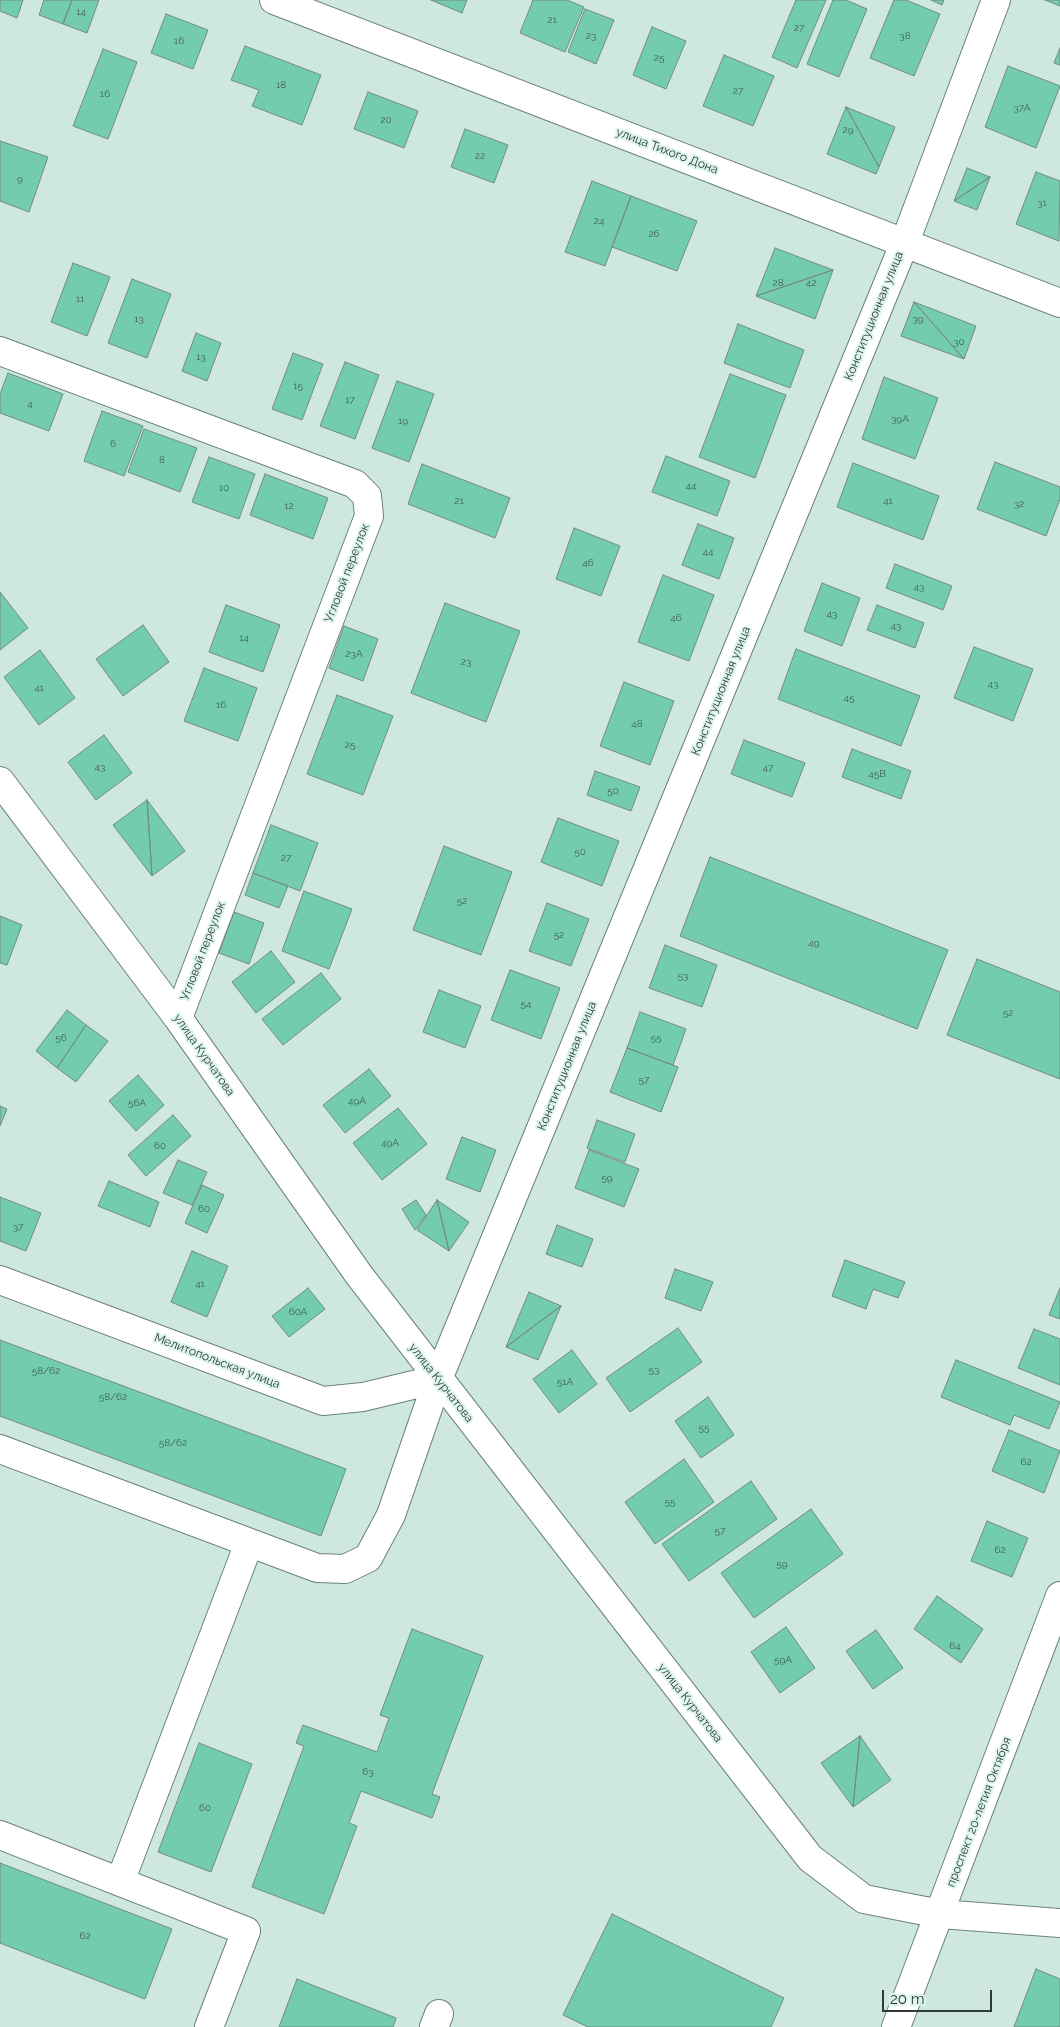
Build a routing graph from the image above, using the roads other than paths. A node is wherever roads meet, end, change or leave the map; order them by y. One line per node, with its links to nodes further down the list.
1 (274, 0): 3 (street, улица Тихого Дона)
2 (996, 0): 3 (street, Конституционная улица)
3 (905, 242): 4 (street, улица Тихого Дона); 9 (street, Конституционная улица)
4 (1060, 303)
5 (0, 351): 7 (street, Угловой переулок)
6 (0, 781): 7 (street, улица Курчатова)
7 (178, 1018): 9 (street, улица Курчатова)
8 (0, 1280): 9 (street, Мелитопольская улица)
9 (438, 1379): 11 (street, Конституционная улица); 15 (street, улица Курчатова)
10 (0, 1449): 11 (street, Конституционная улица)
11 (249, 1542): 14 (street)
12 (1060, 1596): 15 (street, проспект 20-летия Октября)
13 (0, 1835): 14 (street)
14 (120, 1882): 17 (street)
15 (940, 1914): 16 (street, улица Курчатова); 18 (street, проспект 20-летия Октября)
16 (1060, 1923)
17 (209, 2027)
18 (896, 2027)

